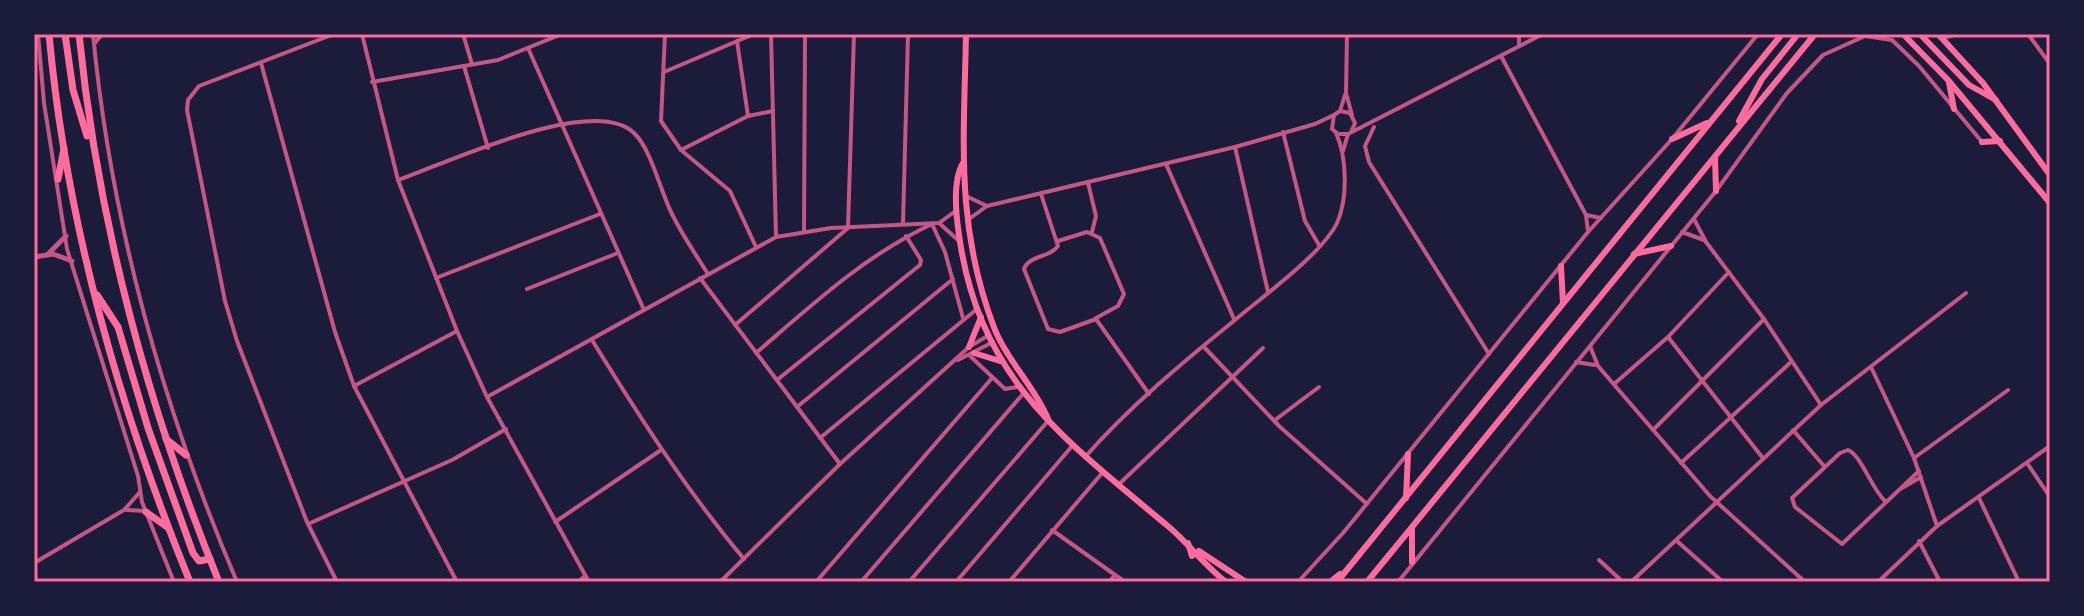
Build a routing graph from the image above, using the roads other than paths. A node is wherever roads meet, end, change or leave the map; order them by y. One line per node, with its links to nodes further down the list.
1 (38, 34): 72 (street)
2 (49, 34): 62 (highway)
3 (65, 34): 66 (highway)
4 (79, 34): 66 (highway)
5 (93, 34): 31 (street)
6 (102, 34): 31 (street)
7 (334, 34): 35 (street)
8 (362, 34): 41 (street)
9 (463, 34): 36 (street)
10 (562, 34): 33 (street)
11 (665, 34): 39 (street)
12 (754, 34): 30 (street)
13 (771, 34): 45 (street)
14 (805, 34): 90 (street)
15 (854, 34): 89 (street)
16 (908, 34): 85 (street)
17 (966, 34): 69 (main road)
18 (1347, 34): 42 (street)
19 (1519, 34): 32 (street)
20 (1543, 34): 32 (street)
21 (1758, 34): 59 (street)
22 (1782, 34): 51 (main road)
23 (1798, 34): 56 (main road)
24 (1903, 34): 40 (main road)
25 (1920, 34): 43 (main road)
26 (1958, 34): 29 (street)
27 (2028, 34): 37 (street)
28 (1816, 35): 56 (main road)
29 (1940, 36): 43 (main road)
30 (737, 41): 39 (street); 48 (street)
31 (94, 45): 169 (street)
32 (1519, 45): 34 (street)
33 (528, 48): 36 (street); 52 (street)
34 (1501, 56): 50 (street); 82 (street)
35 (261, 63): 148 (street); 193 (street)
36 (472, 64): 38 (street)
37 (2050, 64)
38 (464, 66): 41 (street); 64 (street)
39 (664, 72): 65 (street)
40 (1948, 80): 44 (main road); 60 (main road)
41 (372, 82): 73 (street)
42 (1346, 93): 46 (street); 49 (street)
43 (1996, 100): 71 (main road)
44 (1954, 109): 61 (street); 75 (street)
45 (773, 111): 48 (street); 96 (street)
46 (1340, 111): 47 (street); 49 (street)
47 (1334, 115): 53 (street); 55 (street)
48 (748, 116): 65 (street)
49 (1353, 118): 50 (street); 58 (street)
50 (1368, 122): 58 (street)
51 (1710, 122): 59 (main road); 118 (main road)
52 (560, 123): 64 (street); 81 (street); 110 (street)
53 (1315, 124): 55 (street); 57 (street)
54 (1374, 127): 137 (street)
55 (1334, 131): 58 (street); 67 (street)
56 (1734, 131): 68 (main road)
57 (1283, 132): 63 (street); 100 (street)
58 (1350, 132): 67 (street)
59 (1672, 139): 83 (street)
60 (2000, 141): 61 (main road); 78 (main road)
61 (1982, 142)
62 (65, 143): 72 (highway); 117 (highway)
63 (1235, 147): 70 (street); 115 (street)
64 (488, 148): 73 (street)
65 (681, 150): 102 (street)
66 (93, 153): 164 (highway)
67 (1343, 153): 100 (street)
68 (1715, 157): 75 (main road); 105 (main road)
69 (963, 163): 76 (main road); 80 (main road)
70 (1166, 164): 74 (street); 125 (street)
71 (2050, 175)
72 (58, 179): 94 (street)
73 (398, 180): 111 (street)
74 (1088, 183): 77 (street); 91 (street)
75 (1716, 191): 84 (street)
76 (965, 194): 79 (street); 88 (main road)
77 (1041, 194): 79 (street); 97 (street)
78 (2050, 203)
79 (987, 206): 88 (street)
80 (957, 210): 86 (street); 99 (main road)
81 (600, 214): 103 (street); 111 (street)
82 (1586, 215): 83 (street); 92 (street)
83 (1601, 218): 92 (street)
84 (1694, 218): 93 (street); 98 (street)
85 (903, 223): 87 (street); 89 (street)
86 (939, 223): 87 (street); 99 (street)
87 (932, 224): 95 (street); 113 (street)
88 (966, 225): 128 (main road)
89 (848, 228): 90 (street); 126 (street)
90 (804, 231): 96 (street)
91 (1092, 232): 97 (street); 123 (street)
92 (1588, 232): 108 (street)
93 (1682, 232): 98 (street); 101 (street)
94 (66, 236): 104 (street); 107 (street)
95 (906, 236): 136 (street); 145 (street)
96 (776, 237): 102 (street)
97 (1058, 241): 123 (street)
98 (1706, 242): 109 (street)
99 (960, 243): 119 (main road)
100 (1319, 245): 115 (street)
101 (1671, 246): 105 (main road); 132 (street)
102 (756, 247): 110 (street)
103 (618, 253): 114 (street); 120 (street)
104 (47, 254): 106 (street); 107 (street)
105 (1634, 254): 196 (main road)
106 (34, 257)
107 (72, 261): 182 (street)
108 (1561, 266): 118 (main road); 137 (street)
109 (1729, 272): 124 (street); 129 (street)
110 (708, 274): 112 (street)
111 (436, 278): 127 (street)
112 (700, 278): 120 (street); 126 (street)
113 (953, 279): 122 (street); 156 (street)
114 (527, 289)
115 (1268, 292): 125 (street)
116 (1966, 293): 142 (street)
117 (95, 294): 195 (highway); 201 (highway)
118 (1563, 304): 185 (main road)
119 (979, 307): 121 (main road); 122 (street)
120 (644, 310): 131 (street)
121 (981, 317): 130 (main road); 135 (main road)
122 (963, 318): 163 (street)
123 (1096, 319): 152 (street)
124 (1764, 319): 140 (street); 146 (street)
125 (1235, 320): 133 (street)
126 (735, 325): 136 (street)
127 (457, 331): 148 (street); 154 (street)
128 (997, 335): 130 (street); 159 (main road)
129 (1668, 337): 146 (street); 147 (street)
130 (990, 339): 135 (street); 138 (main road)
131 (592, 340): 154 (street); 167 (street)
132 (1590, 345): 139 (street); 141 (street)
133 (1204, 347): 143 (street); 152 (street)
134 (1263, 348): 143 (street)
135 (971, 351): 138 (main road); 144 (street); 175 (street)
136 (756, 353): 145 (street)
137 (1490, 354): 168 (street)
138 (1001, 361): 149 (main road)
139 (1576, 362): 141 (street); 204 (street)
140 (1791, 362): 155 (street); 157 (street)
141 (1598, 366): 147 (street)
142 (1872, 369): 155 (street); 172 (street)
143 (1232, 376): 158 (street); 181 (street)
144 (992, 378): 149 (street); 218 (street)
145 (777, 380): 156 (street)
146 (1704, 381): 157 (street); 161 (street)
147 (1614, 384): 161 (street)
148 (354, 386): 180 (street)
149 (1017, 387): 153 (main road)
150 (1319, 387): 158 (street)
151 (2008, 390): 172 (street)
152 (1149, 394): 170 (street)
153 (1022, 395): 159 (main road); 219 (street)
154 (487, 397): 160 (street)
155 (1821, 405): 162 (street)
156 (797, 407): 163 (street)
157 (1730, 417): 171 (street); 173 (street)
158 (1275, 420): 189 (street)
159 (1048, 421): 165 (main road); 220 (street)
160 (506, 429): 180 (street); 192 (street)
161 (1653, 430): 173 (street)
162 (1793, 430): 171 (street); 176 (street)
163 (820, 438): 175 (street)
164 (166, 439): 169 (highway); 201 (highway)
165 (1073, 445): 170 (main road); 221 (street)
166 (2050, 446): 174 (street)
167 (661, 450): 192 (street); 202 (street)
168 (1408, 454): 185 (main road); 189 (street)
169 (186, 455): 212 (street)
170 (1085, 457): 178 (main road)
171 (1762, 457): 187 (street)
172 (1914, 458): 177 (street)
173 (1681, 463): 187 (street)
174 (2027, 463): 184 (street); 186 (street)
175 (840, 464): 202 (street)
176 (1824, 466): 188 (street); 188 (street)
177 (1919, 471): 179 (street); 183 (street)
178 (1103, 472): 181 (main road); 197 (street)
179 (1921, 477): 183 (street); 194 (street)
180 (402, 479): 193 (street); 214 (street)
181 (1118, 485): 200 (main road)
182 (140, 491): 190 (street); 191 (street)
183 (1896, 491): 188 (street)
184 (2050, 497)
185 (1406, 498): 206 (main road)
186 (1979, 498): 194 (street); 238 (street)
187 (1716, 501): 199 (street); 235 (street)
188 (1885, 501)
189 (1367, 504): 227 (street)
190 (124, 510): 191 (street); 205 (street)
191 (146, 512): 195 (highway); 209 (street)
192 (555, 522): 208 (street)
193 (308, 524): 213 (street)
194 (1937, 526): 198 (street)
195 (168, 527): 210 (highway)
196 (1412, 528): 204 (main road); 230 (main road)
197 (1052, 530): 207 (street); 222 (street)
198 (1919, 541): 236 (street); 237 (street)
199 (1678, 542): 233 (street); 234 (street)
200 (1194, 553): 225 (main road); 226 (main road)
201 (210, 559): 211 (highway)
202 (744, 559): 217 (street)
203 (1599, 560): 232 (street)
204 (1412, 562): 231 (street)
205 (34, 563)
206 (1350, 566): 228 (main road); 229 (main road)
207 (1115, 575): 223 (street); 224 (street)
208 (585, 576): 215 (street); 216 (street)
209 (174, 582)
210 (190, 582)
211 (219, 582)
212 (237, 582)
213 (337, 582)
214 (457, 582)
215 (578, 582)
216 (589, 582)
217 (720, 582)
218 (816, 582)
219 (861, 582)
220 (909, 582)
221 (956, 582)
222 (1009, 582)
223 (1109, 582)
224 (1125, 582)
225 (1226, 582)
226 (1246, 582)
227 (1298, 582)
228 (1330, 582)
229 (1337, 582)
230 (1367, 582)
231 (1398, 582)
232 (1623, 582)
233 (1631, 582)
234 (1723, 582)
235 (1805, 582)
236 (1878, 582)
237 (1940, 582)
238 (2019, 582)

